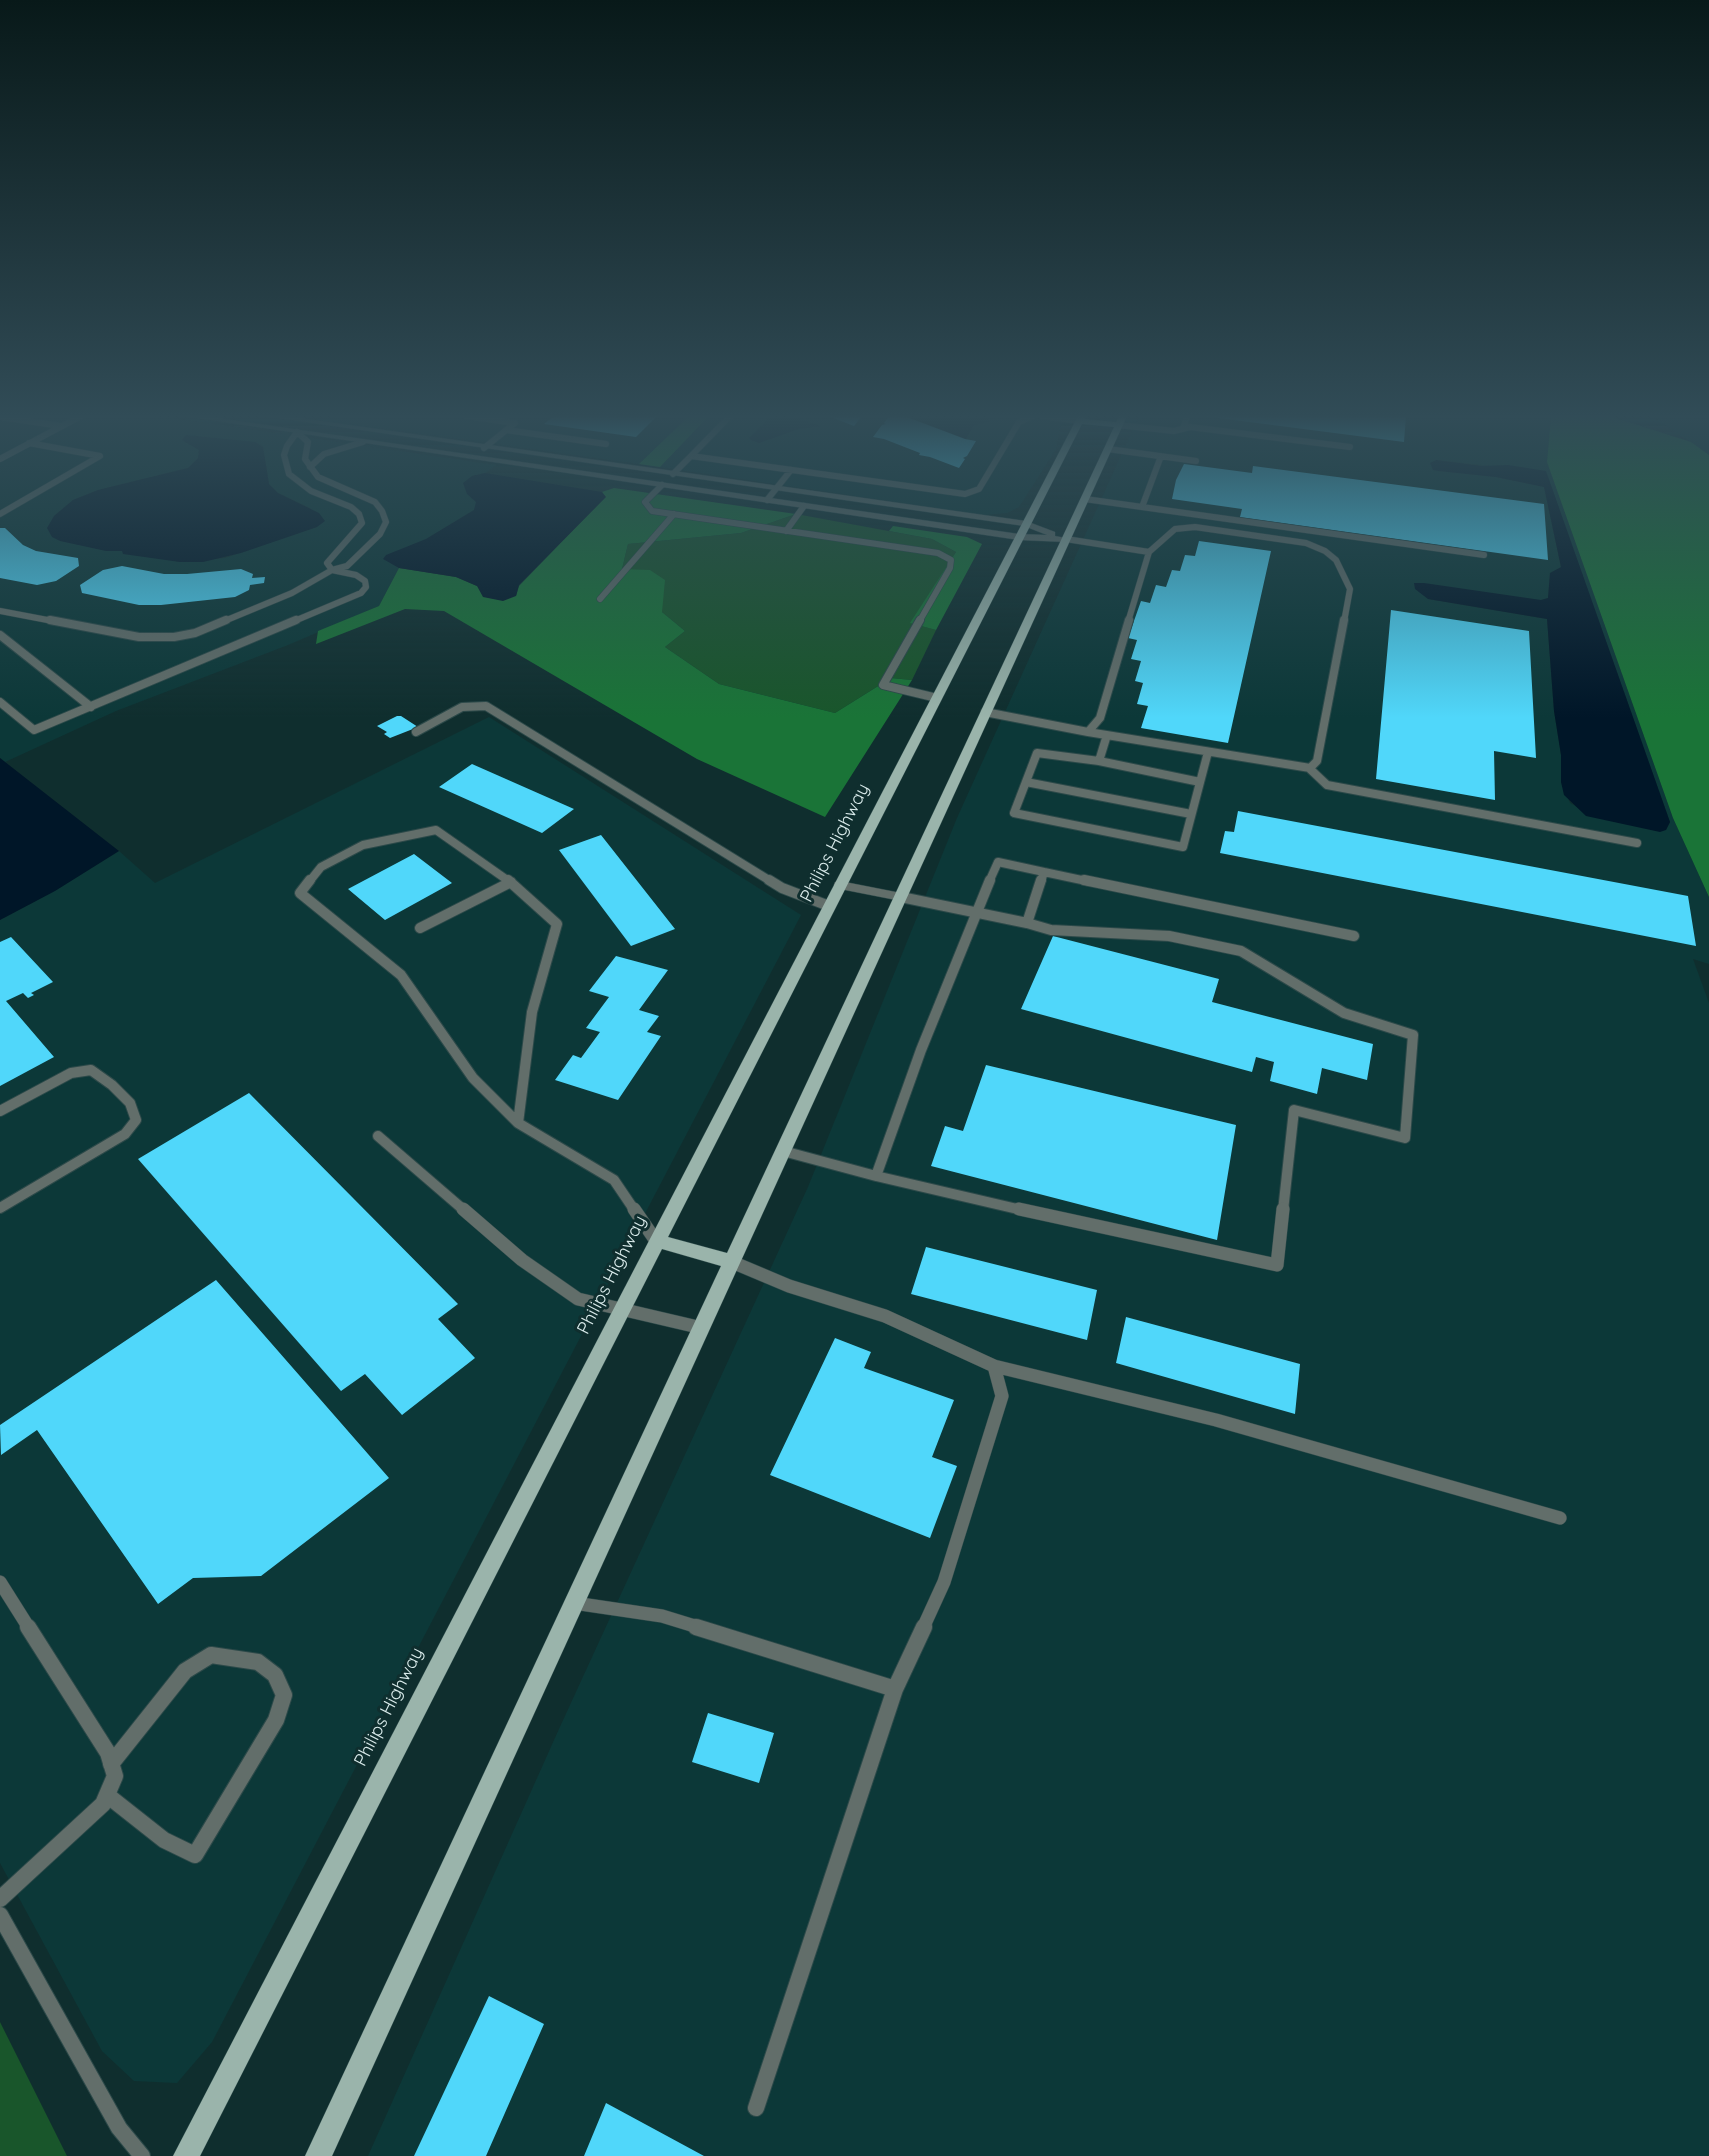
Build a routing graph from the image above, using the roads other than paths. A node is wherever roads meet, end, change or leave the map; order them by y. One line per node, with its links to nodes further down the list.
1 (360, 517): 17 (lane)
2 (384, 517): 17 (lane)
3 (672, 517): 18 (lane)
4 (691, 517): 12 (lane)
5 (796, 517): 12 (lane)
6 (878, 517): 13 (street)
7 (973, 517): 11 (street)
8 (1030, 517): 11 (main road, Philips Highway)
9 (1076, 517): 14 (main road)
10 (1210, 517): 16 (lane)
11 (1026, 524): 13 (main road, Philips Highway); 14 (street)
12 (786, 531): 21 (lane)
13 (1020, 537): 14 (street); 21 (main road, Philips Highway)
14 (1066, 539): 15 (lane); 24 (main road)
15 (1149, 552): 26 (lane); 30 (lane)
16 (1484, 555)
17 (332, 570): 19 (lane); 23 (lane)
18 (600, 598)
19 (0, 611)
20 (0, 635): 23 (lane)
21 (937, 698): 37 (main road, Philips Highway)
22 (0, 702): 23 (lane)
23 (91, 707)
24 (985, 712): 26 (lane); 38 (main road)
25 (416, 732): 39 (lane)
26 (1088, 732): 27 (lane)
27 (1107, 735): 28 (lane); 29 (lane)
28 (1208, 752): 30 (lane); 32 (lane)
29 (1099, 761): 31 (lane); 32 (lane)
30 (1309, 768): 34 (lane)
31 (1026, 782): 33 (lane); 33 (lane)
32 (1200, 782): 33 (lane)
33 (1191, 814)
34 (1637, 843)
35 (1044, 872): 40 (lane); 41 (lane); 43 (lane)
36 (511, 882): 42 (lane); 45 (lane); 45 (lane)
37 (840, 885): 38 (street); 39 (main road, Philips Highway)
38 (901, 897): 40 (lane); 47 (main road)
39 (830, 906): 50 (main road, Philips Highway)
40 (975, 912): 41 (lane); 48 (lane)
41 (1027, 923): 48 (lane)
42 (420, 928)
43 (1354, 936)
44 (0, 1111): 49 (lane)
45 (518, 1123): 50 (lane)
46 (378, 1136): 52 (lane)
47 (783, 1151): 48 (lane); 51 (main road)
48 (876, 1176)
49 (0, 1208)
50 (656, 1241): 51 (main road); 52 (main road, Philips Highway)
51 (732, 1262): 53 (main road); 54 (lane)
52 (620, 1310): 53 (lane); 65 (main road, Philips Highway)
53 (702, 1328): 57 (main road)
54 (994, 1366): 55 (lane); 58 (lane)
55 (1560, 1518)
56 (0, 1582): 59 (lane)
57 (574, 1604): 58 (lane); 66 (main road)
58 (895, 1689): 63 (lane)
59 (111, 1764): 60 (lane); 60 (lane)
60 (107, 1795): 61 (lane)
61 (0, 1899)
62 (0, 1915): 64 (lane)
63 (756, 2108)
64 (142, 2156)
65 (186, 2156)
66 (318, 2156)

